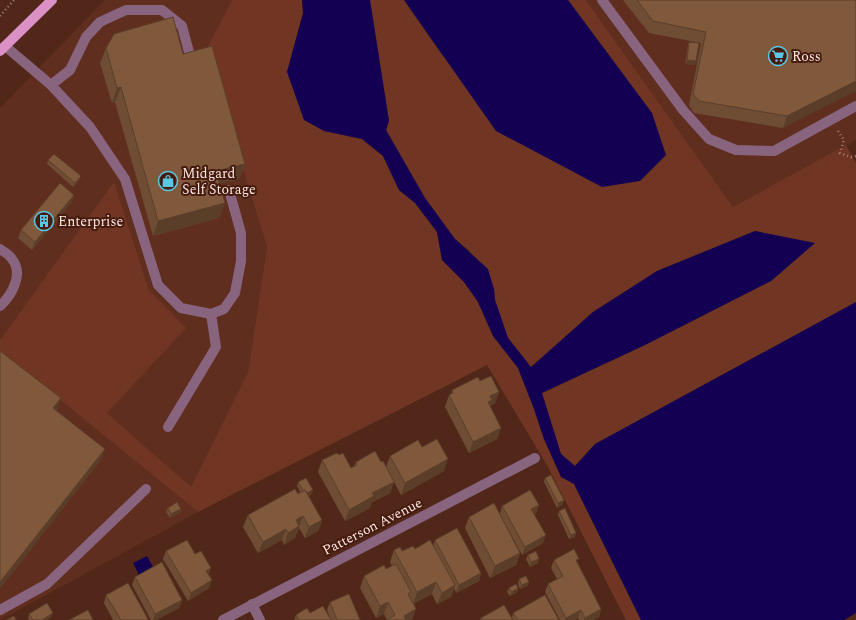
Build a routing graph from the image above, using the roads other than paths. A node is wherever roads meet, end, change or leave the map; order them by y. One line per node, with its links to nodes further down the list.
1 (52, 0): 3 (main road)
2 (602, 0): 6 (street)
3 (3, 48): 5 (street)
4 (190, 56): 5 (street)
5 (51, 85): 10 (street)
6 (856, 106)
7 (229, 190): 10 (street)
8 (0, 249): 9 (street)
9 (0, 306)
10 (211, 314): 11 (street)
11 (168, 428)
12 (535, 458): 14 (street, Patterson Avenue)
13 (146, 490): 15 (street)
14 (252, 604): 16 (street, Patterson Avenue); 17 (street)
15 (0, 610)
16 (223, 620)
17 (260, 620)

